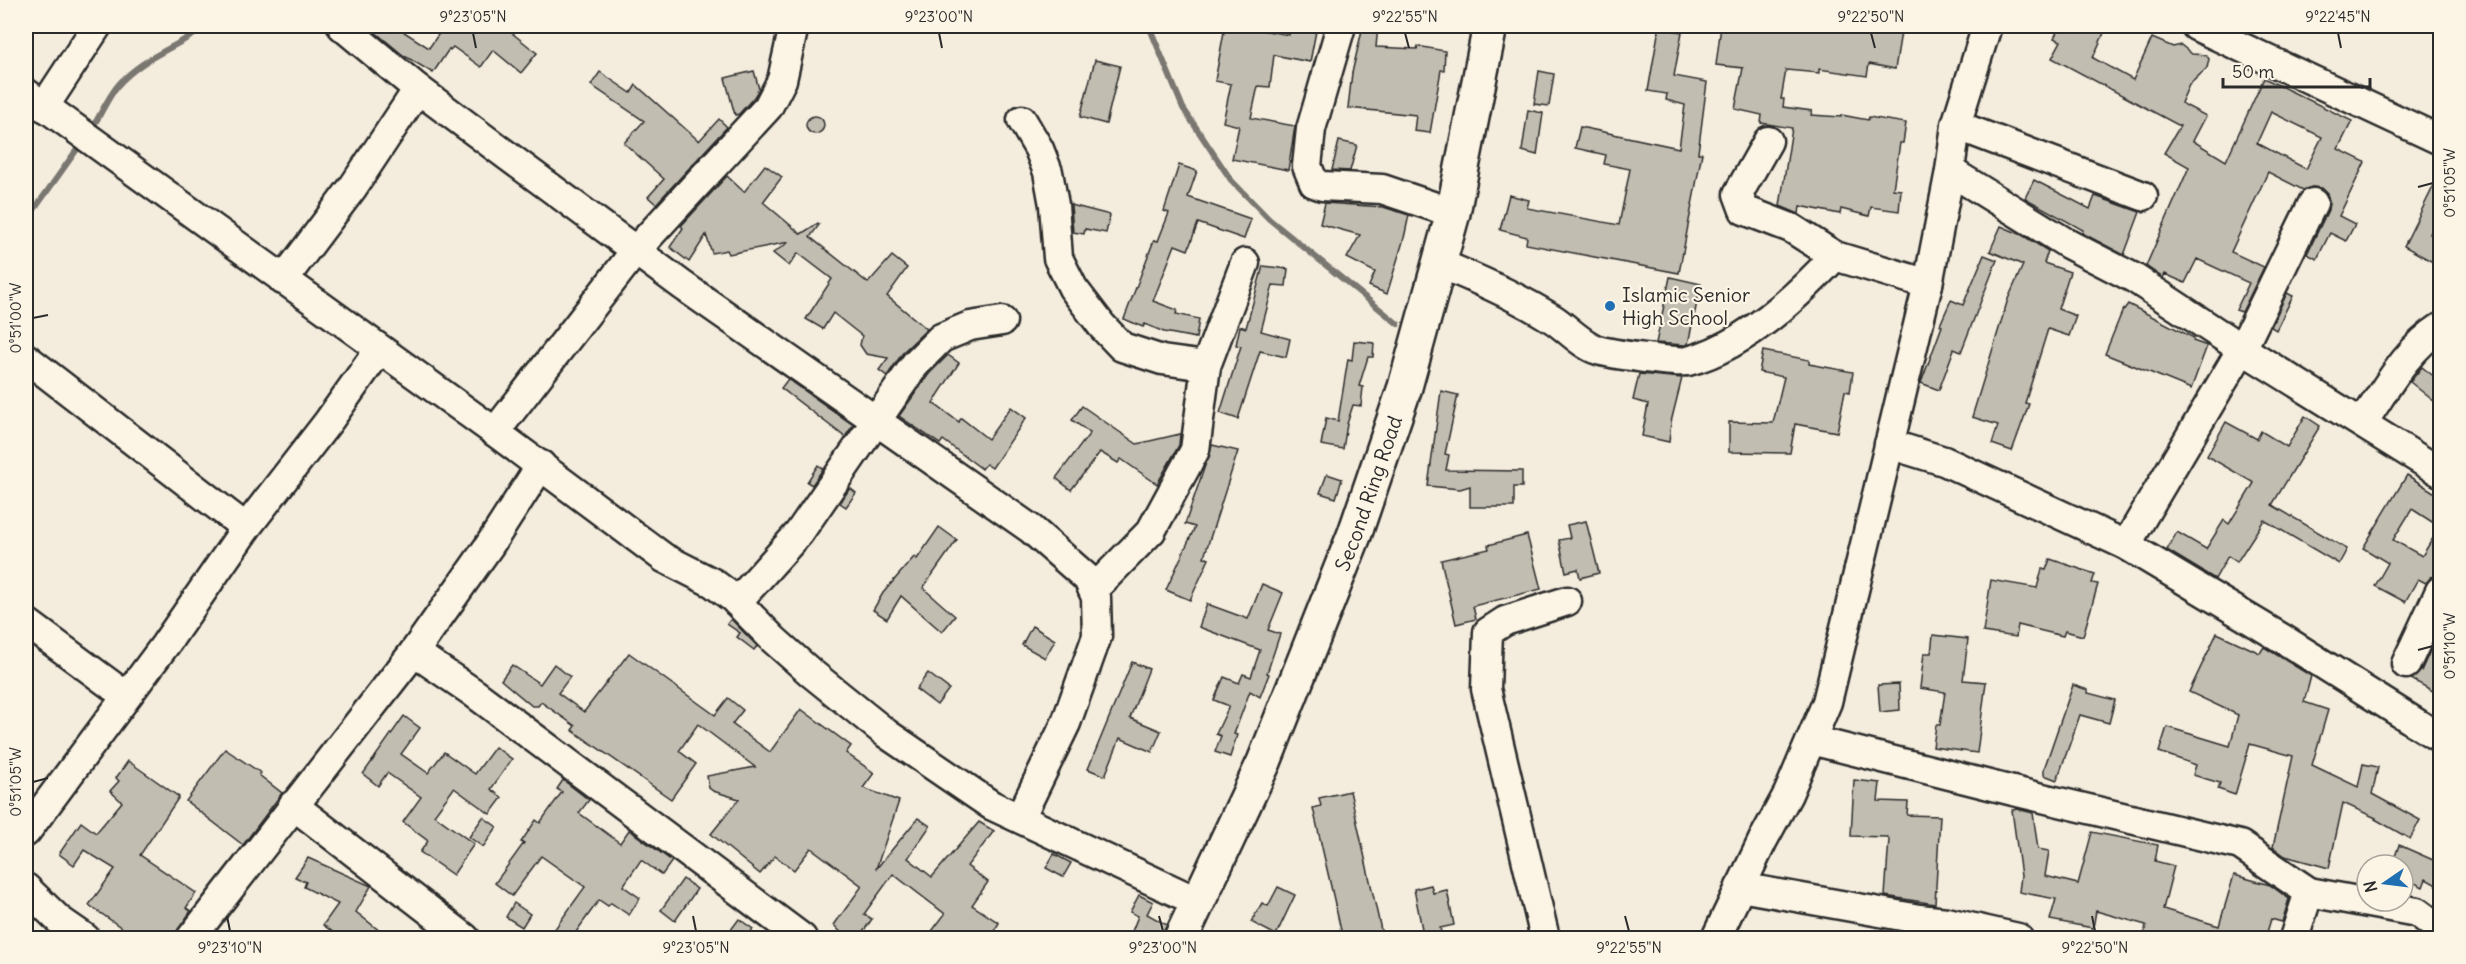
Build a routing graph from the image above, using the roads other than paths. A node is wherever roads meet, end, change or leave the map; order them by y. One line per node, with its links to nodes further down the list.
1 (96, 26): 9 (street)
2 (342, 26): 8 (street)
3 (794, 26): 18 (street)
4 (1341, 26): 17 (street)
5 (1490, 26): 17 (main road, Second Ring Road)
6 (1987, 26): 11 (street)
7 (2196, 26): 12 (street)
8 (418, 89): 18 (street); 22 (street)
9 (35, 100): 22 (street)
10 (1022, 120): 29 (street)
11 (1956, 125): 14 (street); 15 (street)
12 (2440, 140)
13 (1768, 141): 19 (street)
14 (1950, 171): 23 (street); 26 (street)
15 (2143, 196)
16 (2313, 203): 26 (street)
17 (1453, 213): 21 (main road, Second Ring Road)
18 (636, 250): 30 (street); 32 (street)
19 (1835, 256): 21 (street); 23 (street)
20 (1245, 263): 29 (street)
21 (1438, 263): 54 (main road, Second Ring Road)
22 (283, 280): 27 (street)
23 (1928, 284): 33 (street)
24 (1002, 321): 30 (street)
25 (2440, 328): 31 (street)
26 (2242, 349): 31 (street); 37 (street)
27 (379, 350): 32 (street); 36 (street)
28 (26, 358): 36 (street)
29 (1206, 366): 38 (street)
30 (878, 421): 38 (street); 41 (street)
31 (2363, 422): 35 (street)
32 (495, 432): 34 (street)
33 (1889, 444): 37 (street); 47 (street)
34 (541, 465): 41 (street); 43 (street)
35 (2440, 472)
36 (246, 528): 45 (street)
37 (2126, 545): 46 (street)
38 (1093, 590): 49 (street)
39 (2440, 591): 44 (street)
40 (1567, 601): 63 (street)
41 (737, 602): 49 (street)
42 (26, 622): 45 (street)
43 (414, 652): 48 (street); 61 (street)
44 (2406, 664)
45 (126, 696): 50 (street)
46 (2440, 738)
47 (1811, 740): 51 (street); 53 (street)
48 (293, 805): 59 (street); 60 (street)
49 (1020, 818): 54 (street)
50 (26, 832)
51 (1740, 887): 57 (street); 64 (street)
52 (26, 888): 58 (street)
53 (2309, 892): 55 (street); 66 (street)
54 (1198, 902): 62 (main road, Second Ring Road)
55 (2429, 909): 56 (street)
56 (2440, 929)
57 (1948, 930): 65 (street)
58 (85, 939)
59 (190, 939)
60 (465, 939)
61 (802, 939)
62 (1181, 939)
63 (1545, 939)
64 (1716, 939)
65 (2018, 939)
66 (2294, 939)

